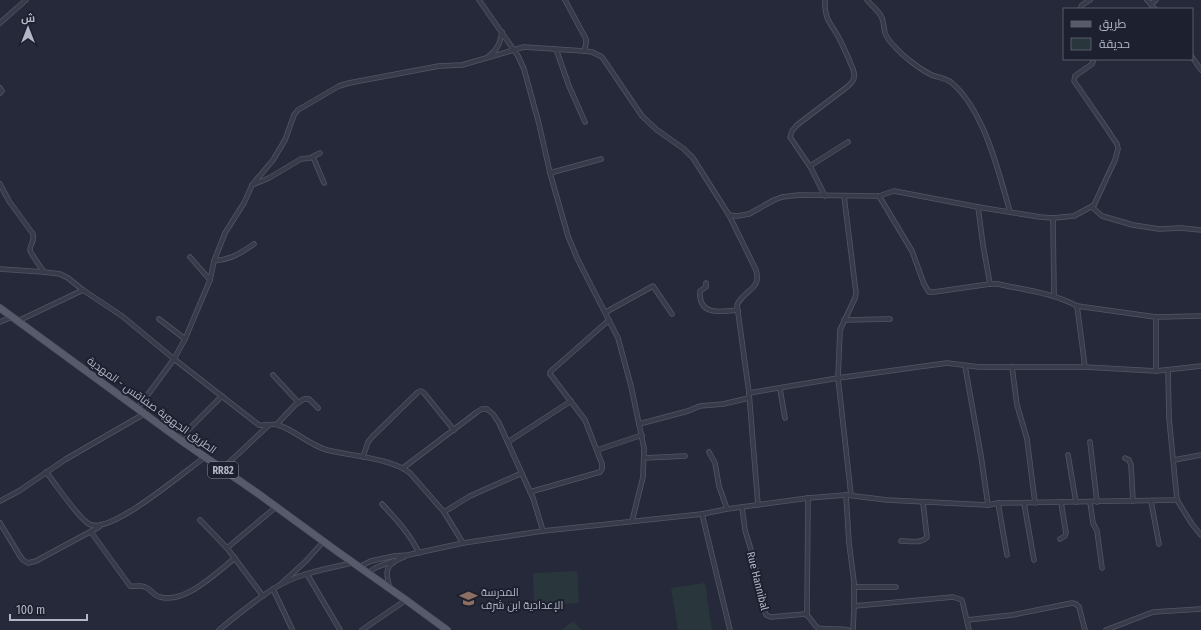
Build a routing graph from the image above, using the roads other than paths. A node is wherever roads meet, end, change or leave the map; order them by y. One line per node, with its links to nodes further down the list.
1 (26, 0): 12 (street)
2 (479, 0): 13 (street)
3 (565, 0): 16 (street)
4 (825, 0): 28 (street)
5 (867, 0): 38 (street)
6 (1090, 0): 10 (street)
7 (1147, 0): 9 (street)
8 (1156, 0): 9 (street)
9 (1151, 4): 11 (street)
10 (1080, 8)
11 (1154, 8)
12 (0, 23)
13 (502, 32): 15 (street); 17 (street)
14 (556, 49): 15 (street); 16 (street); 23 (street)
15 (513, 50): 17 (street); 29 (street)
16 (584, 51): 39 (street)
17 (487, 57): 32 (street)
18 (1193, 58): 20 (street)
19 (1094, 60): 37 (street)
20 (1201, 70)
21 (0, 88): 22 (street)
22 (0, 93)
23 (584, 122)
24 (848, 142): 28 (street)
25 (320, 153): 26 (street)
26 (313, 157): 30 (street); 32 (street)
27 (601, 159): 29 (street)
28 (810, 166): 33 (street)
29 (550, 173): 55 (street)
30 (324, 183)
31 (0, 184): 46 (street)
32 (252, 185): 44 (street)
33 (825, 196): 34 (street); 39 (street)
34 (844, 196): 35 (street); 63 (street)
35 (879, 196): 36 (street); 49 (street)
36 (978, 207): 38 (street); 49 (street)
37 (1092, 207): 40 (street); 41 (street)
38 (1010, 212): 40 (street)
39 (729, 215): 54 (street)
40 (1053, 218): 51 (street)
41 (1201, 230)
42 (254, 244): 44 (street)
43 (190, 257): 47 (street)
44 (214, 261): 47 (street)
45 (0, 269): 46 (street)
46 (44, 272): 50 (street)
47 (210, 280): 65 (street)
48 (706, 283): 54 (street)
49 (990, 284): 51 (street)
50 (83, 290): 59 (street); 66 (street)
51 (1054, 296): 52 (street)
52 (1077, 306): 58 (street); 69 (street)
53 (0, 308): 59 (main road, الطريق الجهوية صفاقس - المهدية / RR82)
54 (738, 310): 76 (street)
55 (606, 312): 56 (street); 62 (street)
56 (672, 314)
57 (1201, 316): 58 (street)
58 (1156, 317): 72 (street)
59 (15, 319): 64 (street); 81 (main road, الطريق الجهوية صفاقس - المهدية / RR82)
60 (159, 319): 65 (street)
61 (890, 319): 63 (street)
62 (609, 320): 80 (street); 86 (street)
63 (844, 320): 74 (street)
64 (0, 322)
65 (185, 339): 66 (street)
66 (174, 359): 77 (street); 81 (street)
67 (965, 366): 70 (street); 74 (street); 125 (street)
68 (1201, 366): 71 (street)
69 (1085, 367): 70 (street); 72 (street)
70 (1012, 368): 122 (street)
71 (1168, 370): 72 (street); 102 (street)
72 (1156, 371)
73 (273, 375): 79 (street)
74 (838, 378): 75 (street); 109 (street)
75 (780, 389): 76 (street); 84 (street)
76 (749, 393): 78 (street)
77 (222, 396): 87 (street); 90 (street)
78 (749, 398): 86 (street); 124 (street)
79 (298, 402): 82 (street); 85 (street)
80 (571, 402): 91 (street); 93 (street)
81 (138, 408): 83 (main road, الطريق الجهوية صفاقس - المهدية / RR82)
82 (318, 408)
83 (144, 414): 90 (main road, الطريق الجهوية صفاقس - المهدية / RR82); 105 (street)
84 (786, 418)
85 (277, 424): 87 (street); 99 (street)
86 (639, 424): 89 (street)
87 (269, 425): 104 (street)
88 (454, 430): 91 (street); 99 (street); 103 (street)
89 (642, 435): 93 (street); 100 (street)
90 (179, 439): 98 (main road, الطريق الجهوية صفاقس - المهدية / RR82)
91 (508, 442): 106 (street)
92 (1090, 442): 118 (street)
93 (597, 450): 107 (street)
94 (709, 452): 128 (street)
95 (1068, 455): 116 (street)
96 (1201, 455): 102 (street)
97 (685, 456): 100 (street)
98 (205, 457): 104 (main road, الطريق الجهوية صفاقس - المهدية / RR82); 134 (street)
99 (363, 457): 103 (street)
100 (644, 458): 132 (street)
101 (1125, 458): 113 (street)
102 (1174, 460): 111 (street)
103 (403, 468): 129 (street)
104 (222, 469): 126 (main road, الطريق الجهوية صفاقس - المهدية / RR82)
105 (46, 472): 112 (street); 134 (street)
106 (522, 473): 107 (street); 129 (street)
107 (530, 492): 135 (street)
108 (846, 495): 109 (street); 110 (street); 155 (street)
109 (851, 495): 119 (street)
110 (808, 498): 124 (street); 163 (street)
111 (1177, 500): 114 (street); 137 (street)
112 (0, 501)
113 (1132, 501): 114 (street); 118 (street)
114 (1151, 501): 142 (street)
115 (1061, 502): 116 (street); 122 (street); 138 (street)
116 (1076, 502): 117 (street)
117 (1090, 502): 118 (street); 151 (street)
118 (1096, 502)
119 (922, 503): 125 (street); 139 (street)
120 (998, 503): 121 (street); 125 (street); 146 (street)
121 (1024, 503): 122 (street); 149 (street)
122 (1035, 503)
123 (382, 504): 144 (street)
124 (758, 505): 127 (street)
125 (988, 505)
126 (276, 507): 140 (main road, الطريق الجهوية صفاقس - المهدية / RR82); 143 (street)
127 (742, 507): 128 (street); 163 (street, Rue Hannibal)
128 (727, 509): 130 (street)
129 (444, 512): 141 (street)
130 (702, 514): 132 (street); 171 (street)
131 (200, 520): 143 (street)
132 (632, 521): 135 (street)
133 (0, 523): 136 (street)
134 (104, 524): 136 (street)
135 (543, 531): 141 (street)
136 (91, 532): 147 (street)
137 (1201, 534)
138 (1060, 539)
139 (901, 541)
140 (323, 542): 150 (main road, الطريق الجهوية صفاقس - المهدية / RR82); 154 (street)
141 (463, 543): 144 (street)
142 (1159, 544)
143 (226, 548): 147 (street)
144 (420, 553): 145 (street)
145 (408, 555): 148 (street); 150 (street)
146 (1007, 555)
147 (235, 558): 159 (street)
148 (397, 559): 152 (street); 157 (street)
149 (1034, 560)
150 (355, 565): 152 (main road, الطريق الجهوية صفاقس - المهدية / RR82); 153 (street)
151 (1102, 568)
152 (368, 573): 157 (main road, الطريق الجهوية صفاقس - المهدية / RR82)
153 (307, 574): 154 (street); 168 (street)
154 (280, 585): 158 (street)
155 (854, 587): 156 (street); 161 (street)
156 (896, 587)
157 (390, 588): 160 (main road, الطريق الجهوية صفاقس - المهدية / RR82)
158 (273, 589): 159 (street); 166 (street)
159 (263, 596): 165 (street)
160 (406, 600): 169 (street); 170 (main road, الطريق الجهوية صفاقس - المهدية / RR82)
161 (854, 606): 164 (street); 173 (street)
162 (1201, 609): 176 (street)
163 (808, 615): 172 (street)
164 (967, 620): 174 (street); 175 (street)
165 (224, 628): 167 (street)
166 (292, 629)
167 (219, 630)
168 (340, 630)
169 (362, 630)
170 (444, 630)
171 (730, 630)
172 (848, 630)
173 (853, 630)
174 (969, 630)
175 (1085, 630)
176 (1106, 630)

